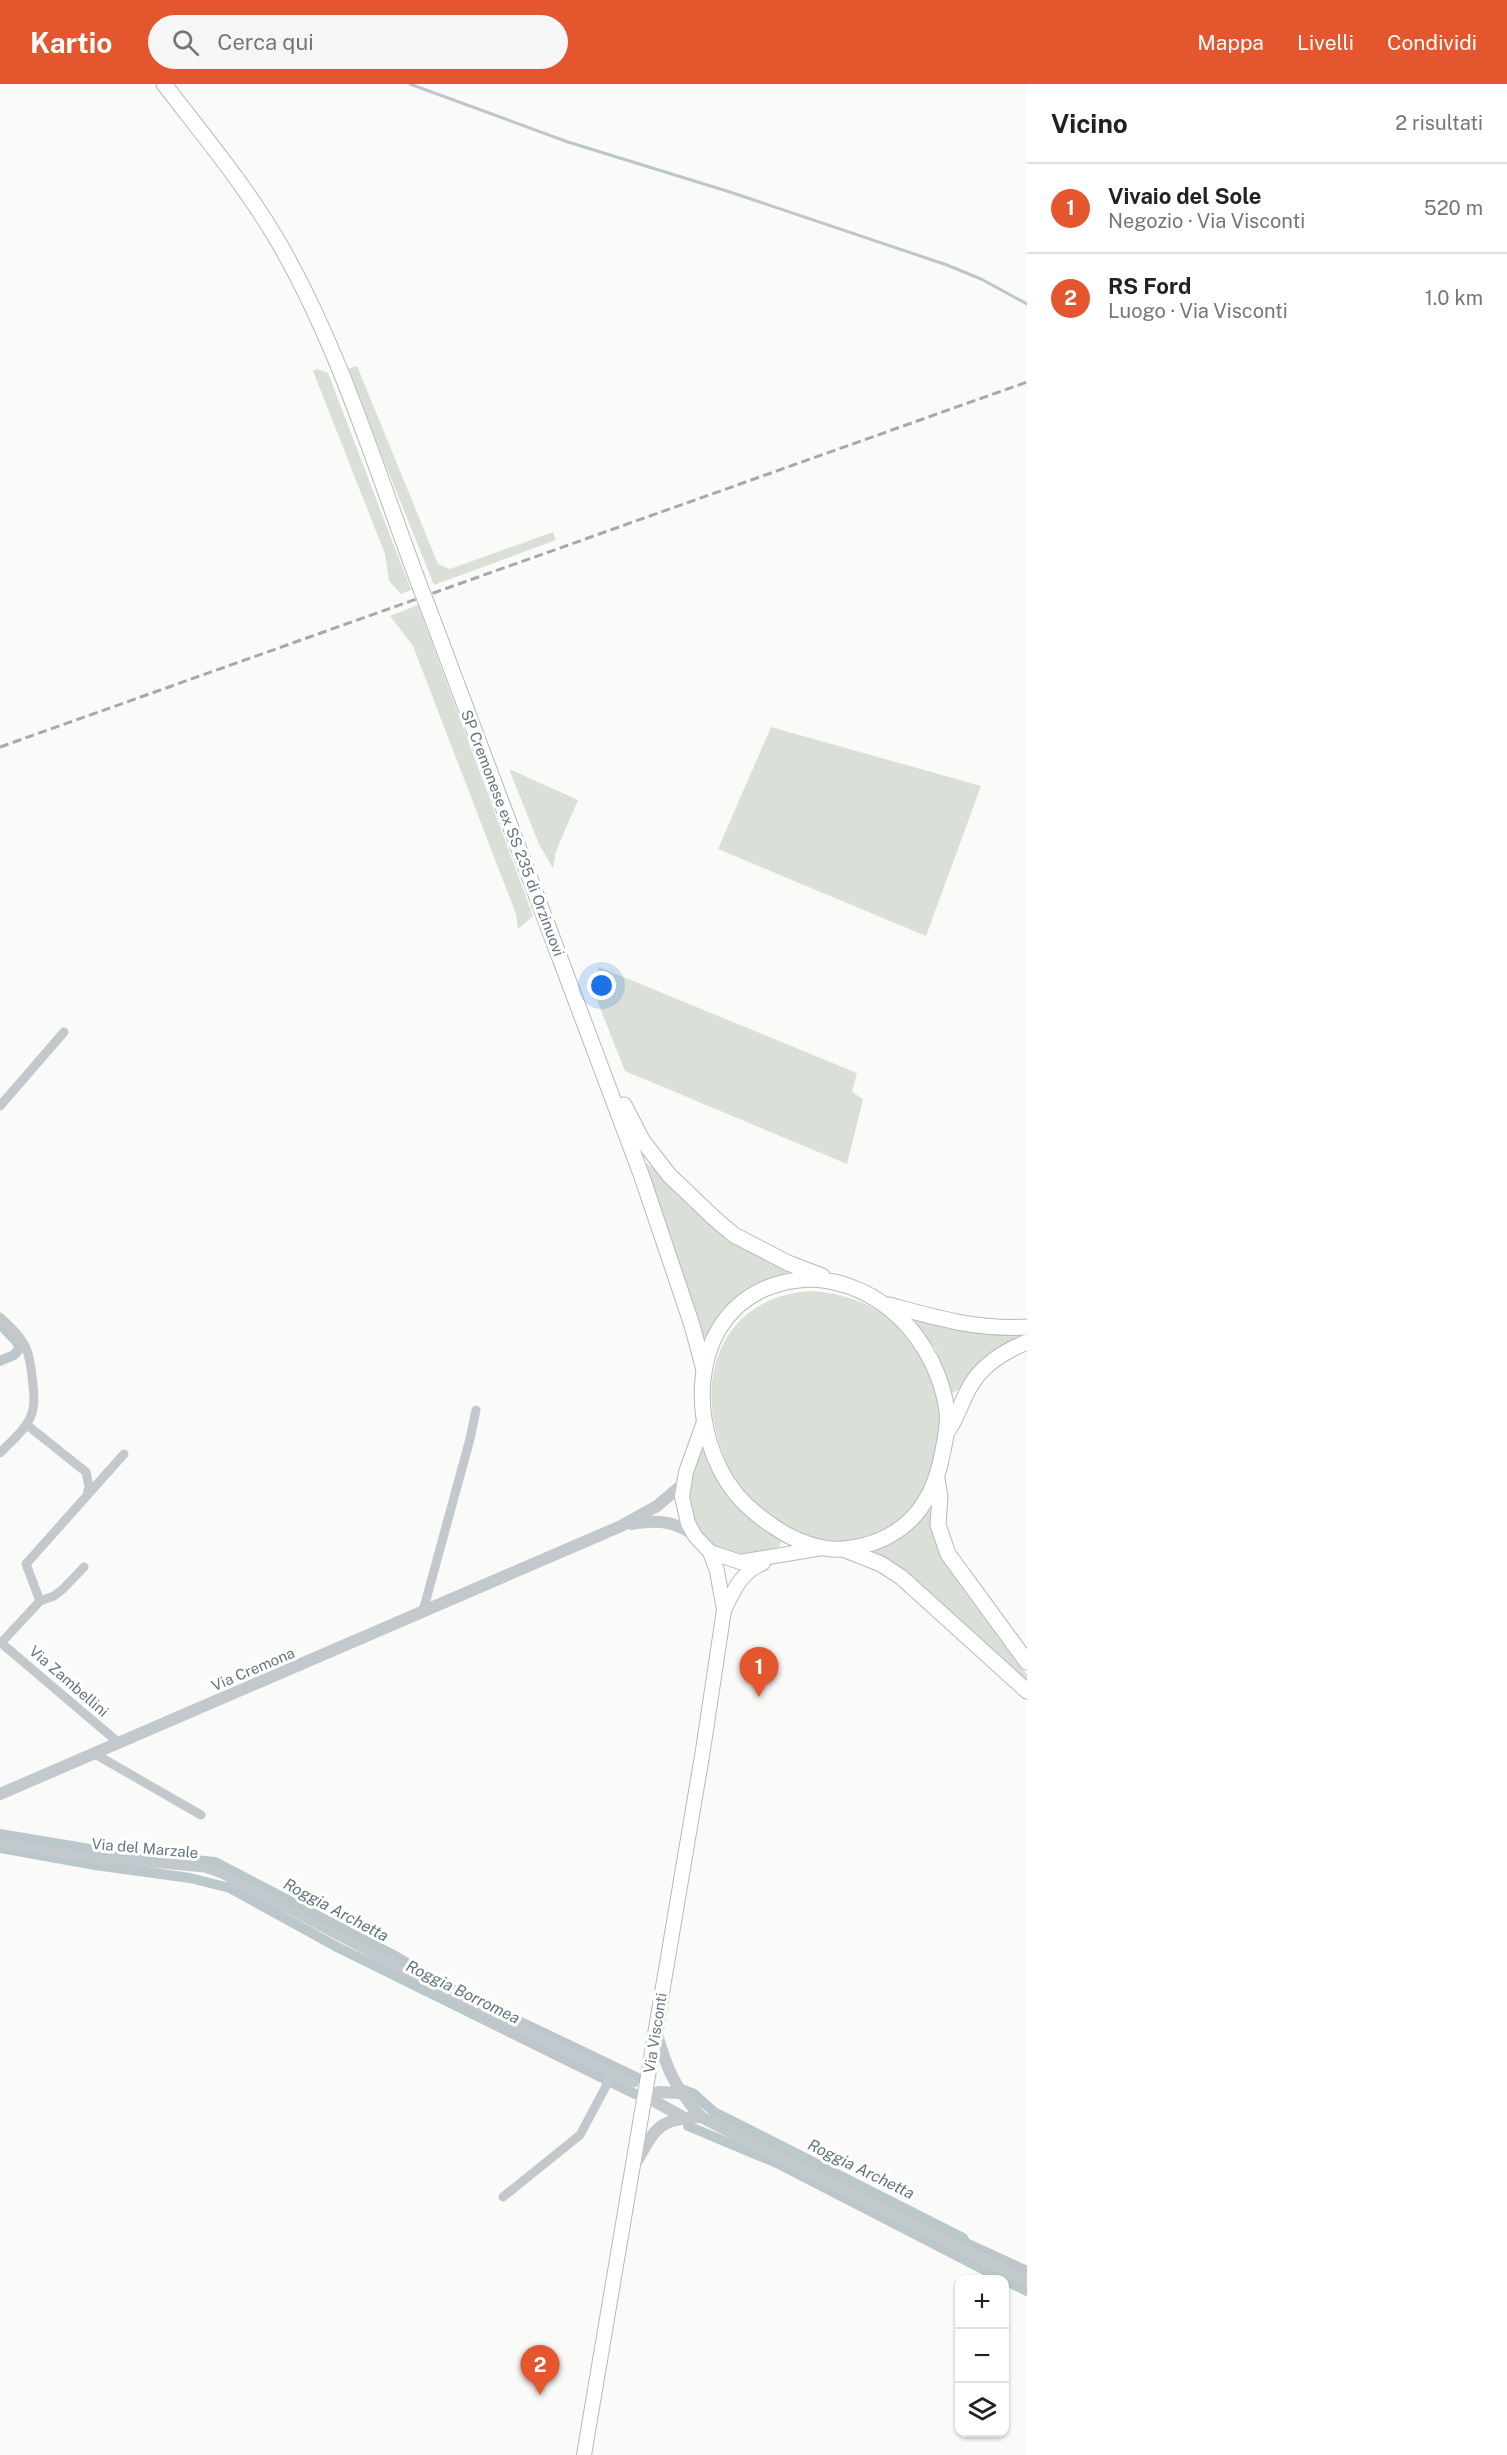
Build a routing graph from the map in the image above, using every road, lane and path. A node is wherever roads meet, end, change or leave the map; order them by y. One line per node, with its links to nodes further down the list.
1 (164, 84): 3 (main road, SP Cremonese ex SS 235 di Orzinuovi, bridge)
2 (64, 1032): 4 (street)
3 (598, 1059): 5 (main road); 10 (main road)
4 (0, 1106)
5 (833, 1282): 6 (main road); 10 (main road)
6 (882, 1303): 8 (main road); 14 (main road)
7 (0, 1317): 13 (street)
8 (1027, 1327)
9 (1027, 1342): 14 (main road)
10 (704, 1370): 12 (main road)
11 (476, 1410): 29 (street)
12 (704, 1422): 18 (main road); 22 (main road)
13 (27, 1425): 15 (street); 19 (street)
14 (947, 1432): 17 (main road)
15 (0, 1453)
16 (124, 1454): 19 (street)
17 (937, 1479): 23 (main road); 31 (main road)
18 (683, 1484): 20 (street, Via Cremona); 21 (main road)
19 (87, 1498): 27 (street)
20 (621, 1526): 21 (street, Via Cremona); 29 (street, Via Cremona)
21 (695, 1536): 24 (main road)
22 (823, 1547): 23 (main road); 25 (main road)
23 (843, 1549): 32 (main road)
24 (710, 1552): 25 (main road); 28 (main road)
25 (778, 1557): 28 (main road)
26 (84, 1567): 27 (street)
27 (40, 1601): 30 (street)
28 (724, 1610): 38 (main road, Via Visconti)
29 (423, 1611): 33 (street, Via Cremona)
30 (1, 1642): 33 (street, Via Zambellini)
31 (1027, 1662)
32 (1027, 1691)
33 (119, 1743): 34 (street, Via Cremona)
34 (95, 1754): 35 (street, Via Cremona); 36 (street)
35 (0, 1794)
36 (201, 1815)
37 (0, 1843): 39 (street, Via del Marzale)
38 (655, 2028): 41 (street); 42 (main road, Via Visconti)
39 (613, 2073): 40 (street, Via del Marzale); 46 (street)
40 (634, 2083)
41 (680, 2093): 42 (street); 44 (street)
42 (645, 2096): 43 (street); 45 (main road, Via Visconti)
43 (684, 2117): 44 (street); 45 (street)
44 (701, 2117): 47 (street)
45 (634, 2166): 48 (main road, Via Visconti)
46 (503, 2197)
47 (1027, 2281)
48 (584, 2455)

